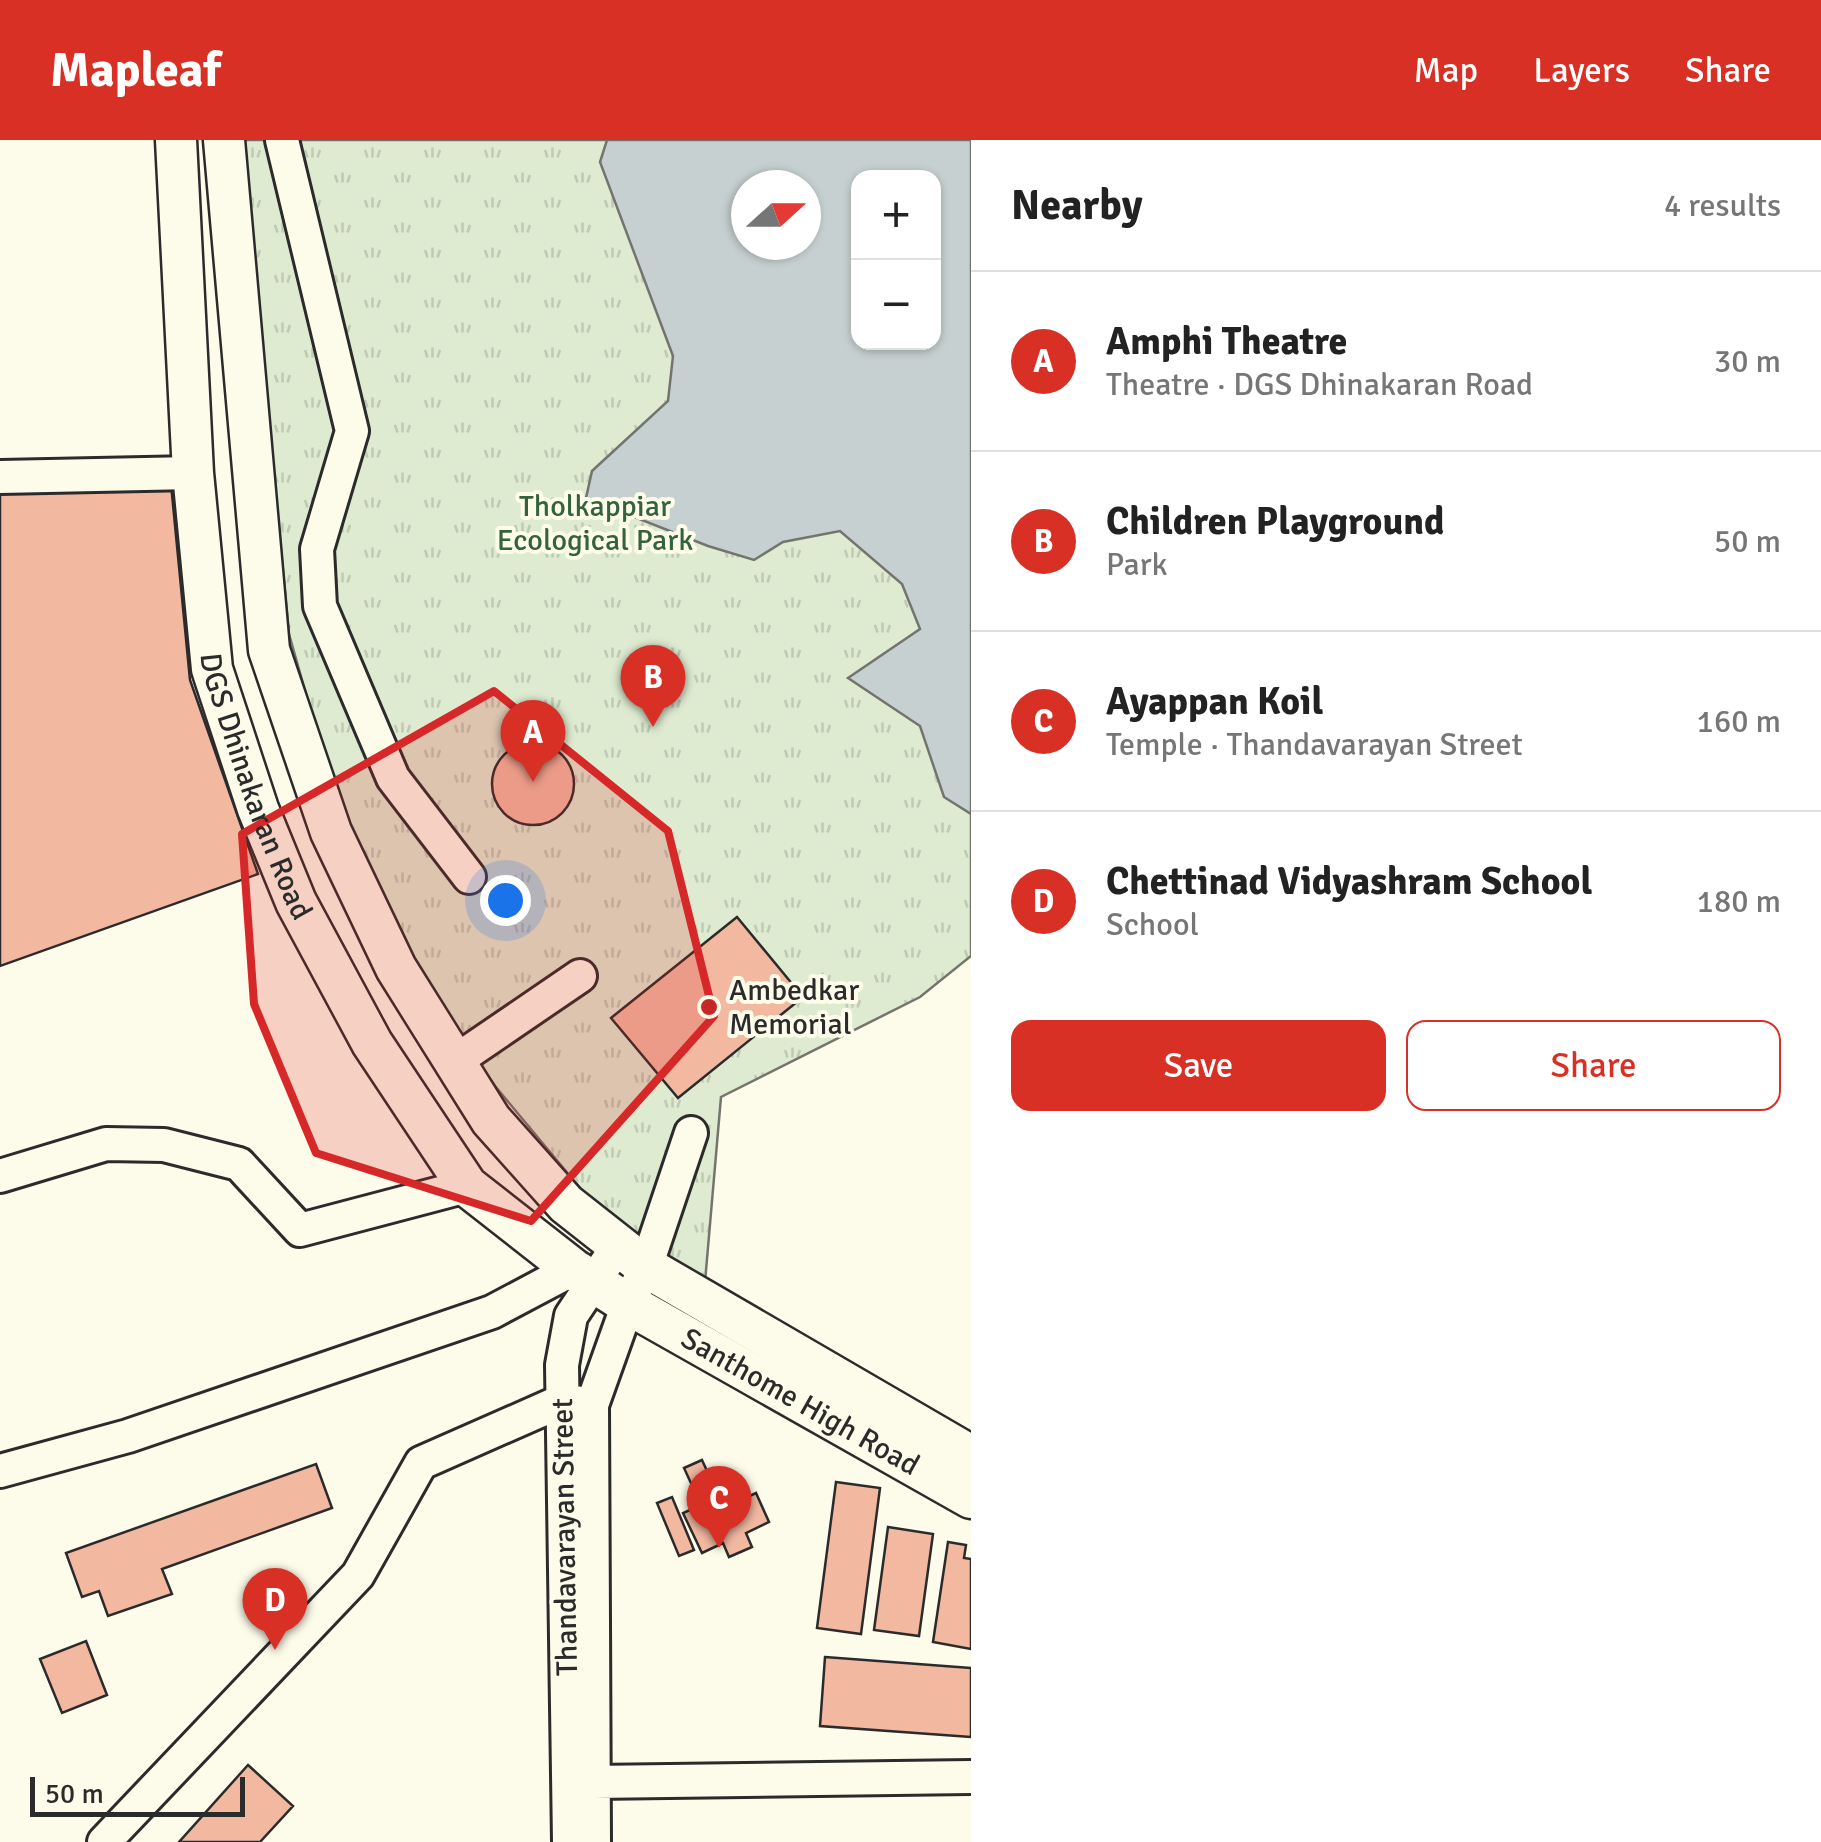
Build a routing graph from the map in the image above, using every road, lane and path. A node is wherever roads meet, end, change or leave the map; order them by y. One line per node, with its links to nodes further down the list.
1 (176, 140): 4 (main road, DGS Dhinakaran Road)
2 (224, 140): 8 (main road, DGS Dhinakaran Road)
3 (282, 140): 6 (street)
4 (194, 473): 5 (street); 11 (main road, DGS Dhinakaran Road)
5 (0, 477)
6 (469, 878)
7 (580, 976): 8 (street)
8 (454, 1062): 12 (main road, DGS Dhinakaran Road)
9 (691, 1133): 12 (street)
10 (0, 1176): 11 (street)
11 (466, 1186): 13 (main road, DGS Dhinakaran Road)
12 (632, 1257): 13 (street, Thandavarayan Street); 14 (street, Thandavarayan Street); 16 (main road, Santhome High Road)
13 (582, 1276): 14 (main road, DGS Dhinakaran Road); 15 (street, Thandavarayan Street); 17 (street)
14 (628, 1304): 15 (street, Thandavarayan Street); 18 (main road, Santhome High Road)
15 (578, 1402): 20 (street, Thandavarayan Street); 21 (street); 22 (street, Thandavarayan Street)
16 (971, 1456)
17 (0, 1471)
18 (971, 1498)
19 (971, 1777): 20 (street)
20 (593, 1782): 23 (street, Thandavarayan Street)
21 (104, 1842)
22 (568, 1842)
23 (594, 1842)

